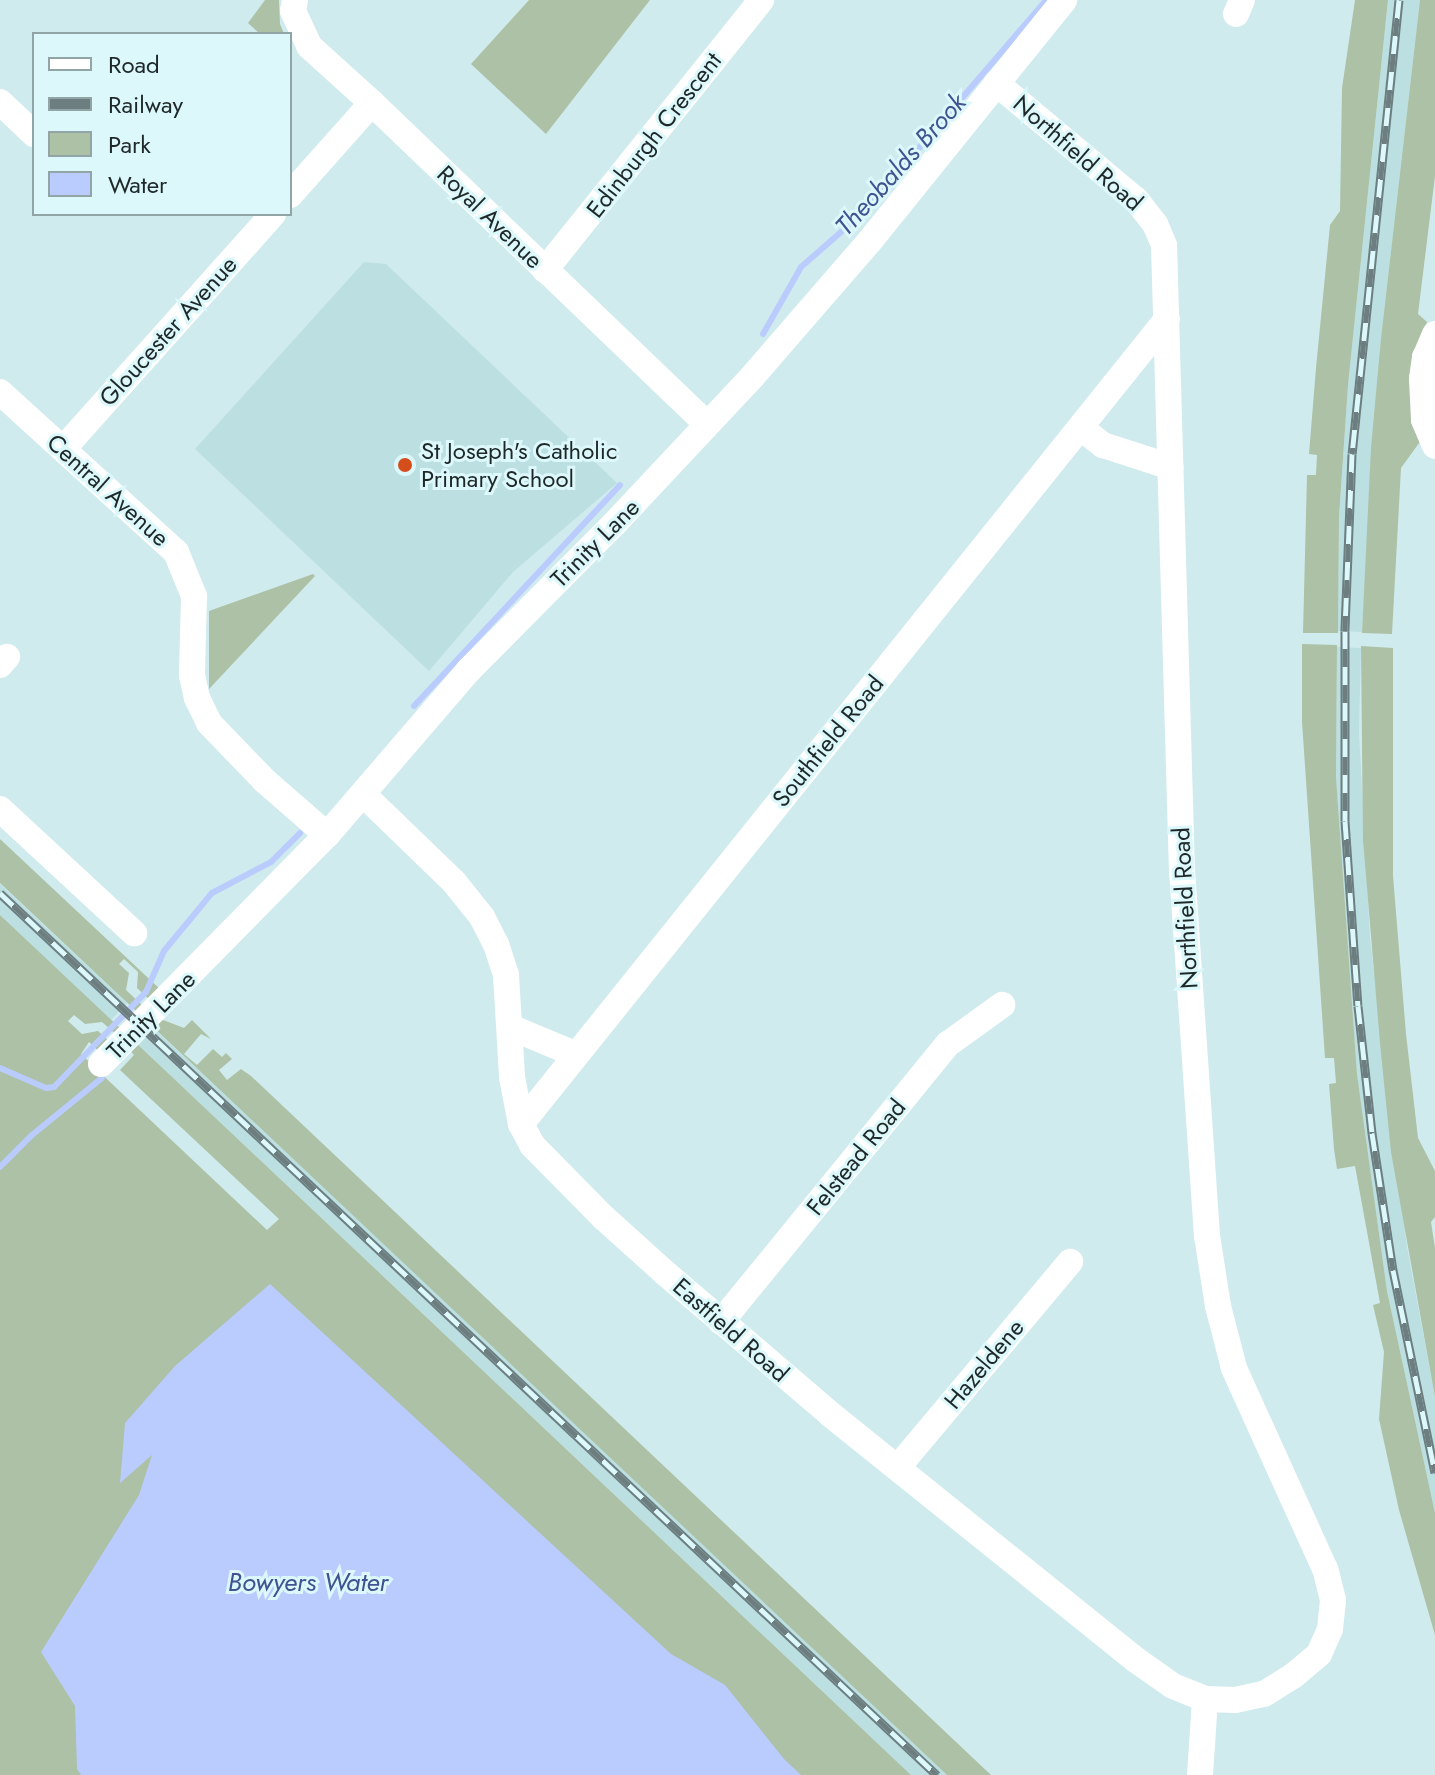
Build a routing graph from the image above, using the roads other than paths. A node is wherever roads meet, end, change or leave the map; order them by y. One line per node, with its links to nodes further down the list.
1 (295, 0): 6 (street, Royal Avenue)
2 (761, 0): 10 (street, Edinburgh Crescent)
3 (1064, 0): 4 (street, Trinity Lane)
4 (996, 83): 11 (street, Northfield Road); 14 (street, Trinity Lane)
5 (0, 102): 7 (street)
6 (372, 103): 8 (street); 10 (street, Royal Avenue)
7 (32, 132)
8 (292, 193)
9 (271, 216): 17 (street, Gloucester Avenue)
10 (545, 270): 14 (street, Royal Avenue)
11 (1167, 319): 15 (street, Southfield Road); 18 (street, Northfield Road)
12 (1435, 334): 16 (street)
13 (0, 392): 17 (street, Central Avenue)
14 (707, 424): 19 (street, Trinity Lane)
15 (1081, 428): 18 (street); 25 (street, Southfield Road)
16 (1435, 446)
17 (63, 449): 21 (street, Central Avenue)
18 (1171, 467): 31 (street, Northfield Road)
19 (364, 795): 21 (street, Trinity Lane); 24 (street, Eastfield Road)
20 (0, 809): 22 (street)
21 (327, 835): 26 (street, Trinity Lane)
22 (134, 933)
23 (1002, 1005): 29 (street, Felstead Road)
24 (510, 1027): 25 (street); 27 (street, Eastfield Road)
25 (575, 1054): 27 (street, Southfield Road)
26 (101, 1064)
27 (521, 1124): 29 (street, Eastfield Road)
28 (1070, 1262): 30 (street, Hazeldene)
29 (721, 1322): 30 (street, Eastfield Road)
30 (898, 1467): 31 (street, Eastfield Road)
31 (1205, 1699): 32 (street)
32 (1200, 1775)

